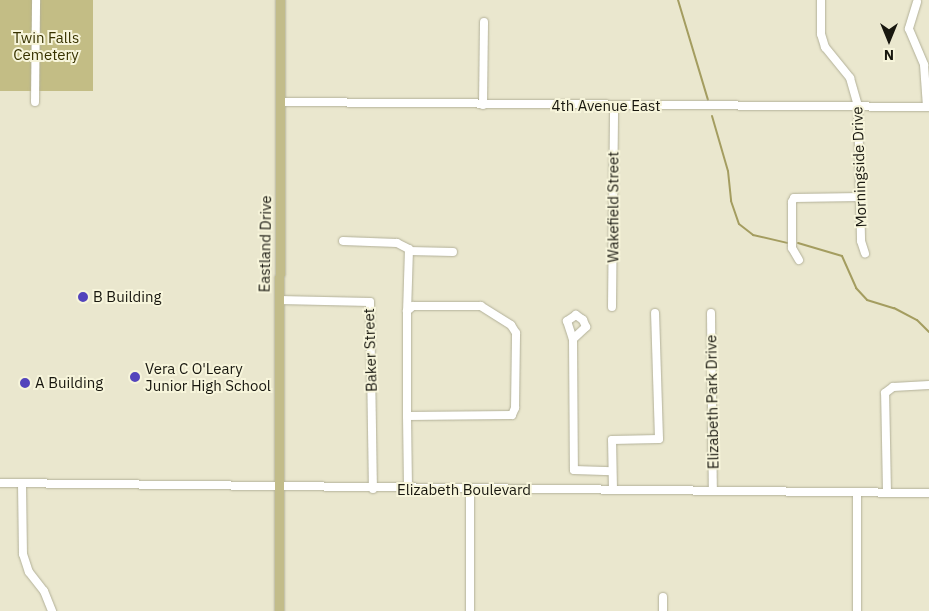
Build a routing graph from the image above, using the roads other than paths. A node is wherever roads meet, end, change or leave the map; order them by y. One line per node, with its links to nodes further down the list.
1 (36, 0): 6 (street)
2 (280, 0): 7 (main road, Eastland Drive)
3 (821, 0): 9 (street, Morningside Drive)
4 (917, 2): 11 (street)
5 (484, 22): 8 (street)
6 (35, 102)
7 (282, 102): 8 (street, 4th Avenue East); 18 (main road, Eastland Drive)
8 (483, 105): 10 (street, 4th Avenue East)
9 (858, 106): 10 (street, 4th Avenue East); 11 (street, 4th Avenue East); 12 (street, Morningside Drive)
10 (614, 107): 19 (street, Wakefield Street)
11 (928, 107)
12 (861, 197): 16 (street, Morningside Drive); 17 (street)
13 (343, 242): 14 (street)
14 (409, 251): 15 (street); 20 (street)
15 (453, 252)
16 (865, 253)
17 (799, 260)
18 (279, 300): 29 (main road, Eastland Drive); 30 (street, Baker Street)
19 (612, 307)
20 (407, 311): 25 (street); 25 (street)
21 (655, 313): 26 (street)
22 (711, 313): 34 (street, Elizabeth Park Drive)
23 (573, 339): 26 (street)
24 (929, 385): 36 (street)
25 (407, 416): 31 (street)
26 (612, 471): 33 (street)
27 (0, 483): 28 (street, Elizabeth Boulevard)
28 (22, 484): 29 (street, Elizabeth Boulevard); 39 (street)
29 (280, 487): 30 (street, Elizabeth Boulevard); 40 (main road, Eastland Drive)
30 (373, 489): 31 (street, Elizabeth Boulevard)
31 (408, 489): 32 (street, Elizabeth Boulevard)
32 (470, 489): 33 (street, Elizabeth Boulevard); 41 (street)
33 (613, 490): 34 (street, Elizabeth Boulevard)
34 (713, 491): 35 (street, Elizabeth Boulevard)
35 (857, 492): 36 (street, Elizabeth Boulevard); 43 (street)
36 (886, 492): 37 (street, Elizabeth Boulevard)
37 (929, 493)
38 (664, 597): 42 (street)
39 (52, 611)
40 (278, 611)
41 (470, 611)
42 (663, 611)
43 (857, 611)

